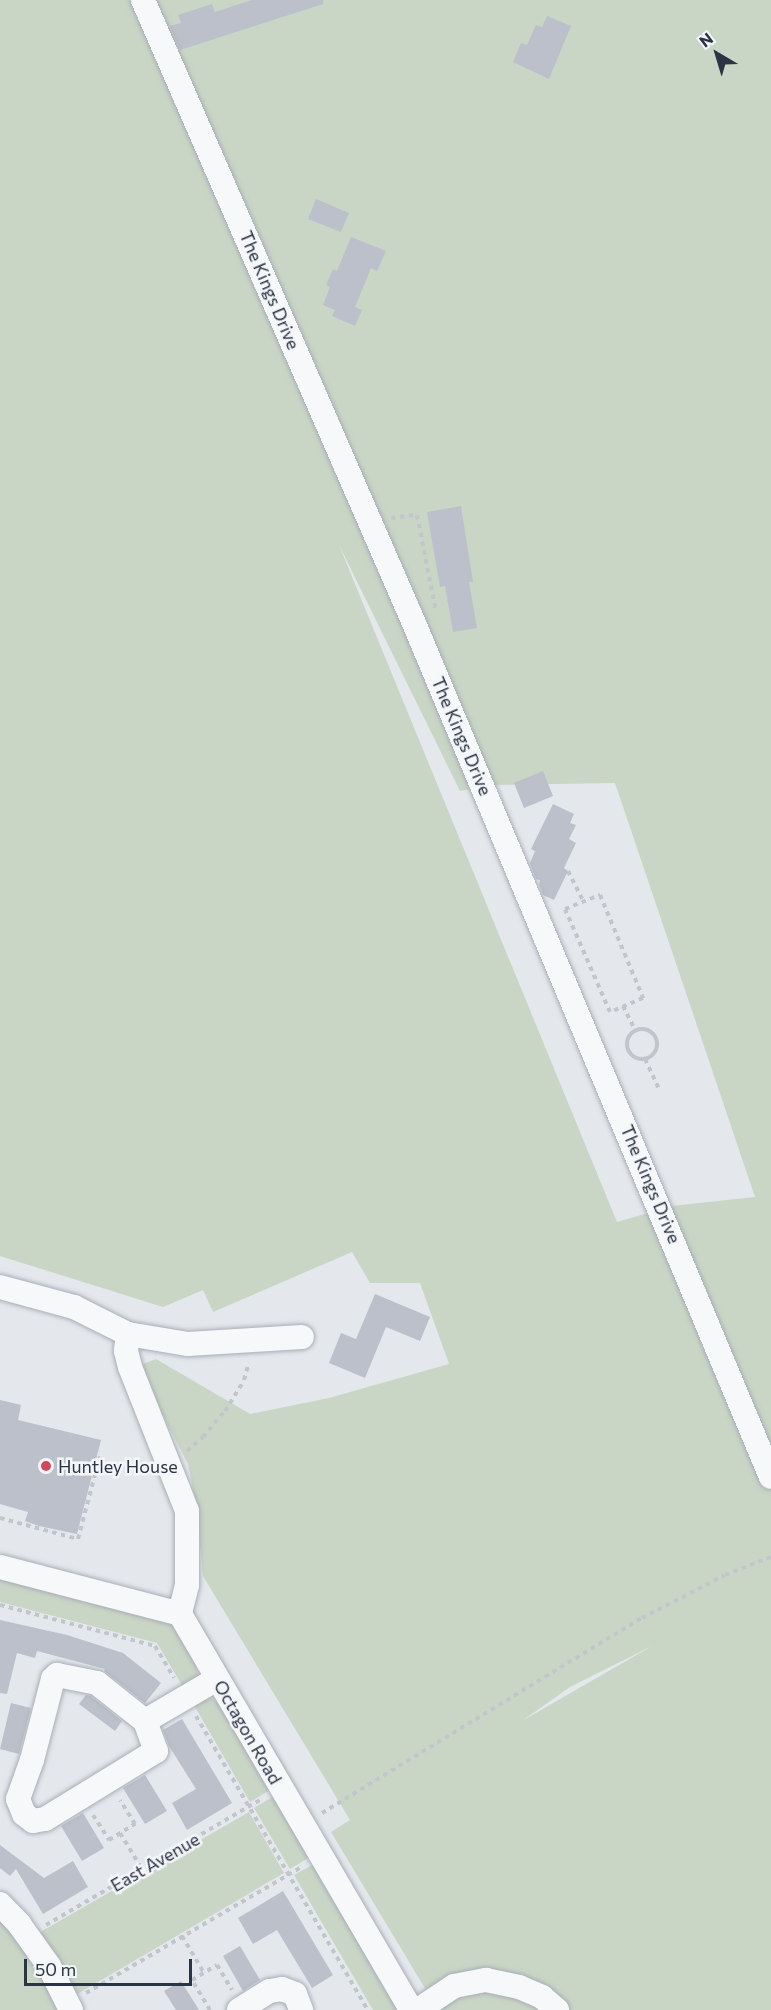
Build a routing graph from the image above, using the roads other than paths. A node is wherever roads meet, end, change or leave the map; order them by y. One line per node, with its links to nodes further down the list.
1 (144, 0): 5 (street, The Kings Drive)
2 (0, 1287): 3 (street)
3 (128, 1334): 4 (street); 8 (street)
4 (302, 1337)
5 (761, 1432): 6 (street, The Kings Drive)
6 (771, 1477)
7 (0, 1567): 8 (street)
8 (180, 1614): 9 (street, Octagon Road)
9 (217, 1679): 10 (street); 15 (street, Octagon Road)
10 (145, 1720): 10 (street)
11 (0, 1904): 12 (street)
12 (69, 2007)
13 (240, 2009): 14 (street)
14 (301, 2010)
15 (411, 2010)
16 (418, 2010): 17 (street)
17 (557, 2010)

